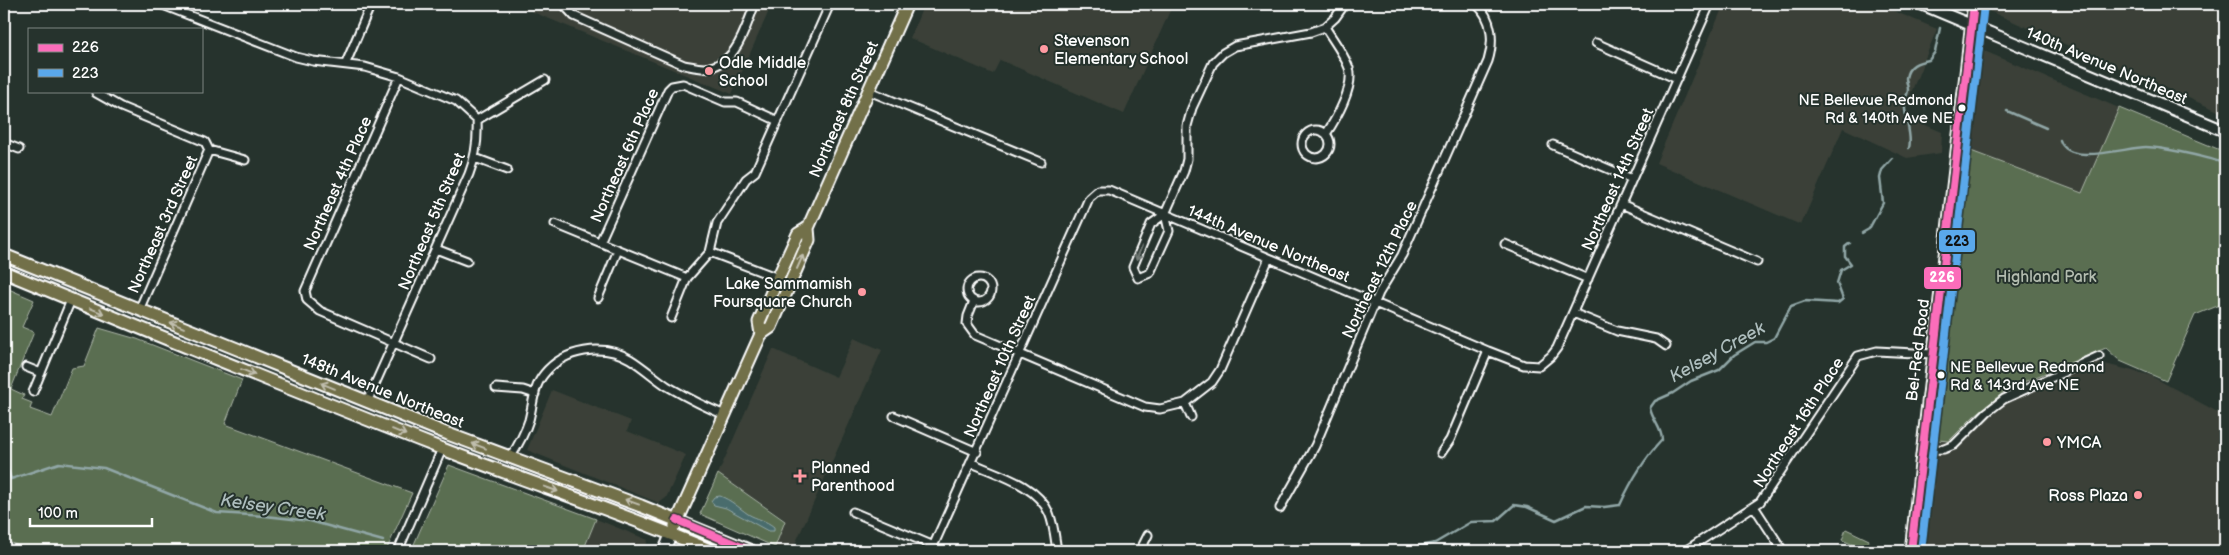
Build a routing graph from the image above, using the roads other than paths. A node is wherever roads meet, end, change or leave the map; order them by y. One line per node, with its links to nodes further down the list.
1 (160, 4): 15 (street)
2 (371, 4): 15 (street)
3 (564, 4): 4 (street)
4 (755, 4)
5 (830, 4): 22 (street)
6 (907, 4): 19 (main road, Northeast 8th Street)
7 (1345, 4): 13 (street)
8 (1476, 4): 57 (street, Northeast 12th Place)
9 (1710, 4): 17 (street, Northeast 14th Street)
10 (1921, 4): 12 (main road, 140th Avenue Northeast)
11 (1974, 4): 12 (main road, Bel-Red Road)
12 (1972, 25): 23 (main road, 140th Avenue Northeast); 66 (main road, Bel-Red Road)
13 (1325, 27): 24 (street); 36 (street)
14 (1596, 44): 17 (street)
15 (346, 63): 16 (street)
16 (399, 77): 21 (street); 62 (street, Northeast 4th Place)
17 (1677, 78): 33 (street, Northeast 14th Street)
18 (545, 80): 21 (street)
19 (869, 91): 31 (street); 38 (main road, Northeast 8th Street)
20 (96, 93): 28 (street)
21 (477, 120): 29 (street, Northeast 5th Street)
22 (778, 121): 39 (street, Northeast 6th Place); 43 (street)
23 (2225, 131)
24 (1326, 134): 24 (street)
25 (4, 143): 27 (street)
26 (1553, 145): 33 (street)
27 (19, 149)
28 (209, 150): 30 (street); 58 (street, Northeast 3rd Street)
29 (475, 158): 32 (street); 41 (street, Northeast 5th Street)
30 (245, 160)
31 (1041, 162)
32 (507, 170)
33 (1632, 179): 35 (street, Northeast 14th Street)
34 (1094, 193): 36 (street, 144th Avenue Northeast); 65 (street, Northeast 10th Street)
35 (1621, 204): 47 (street); 51 (street, Northeast 14th Street)
36 (1165, 214): 36 (street, one-way to 36); 45 (street, 144th Avenue Northeast)
37 (555, 224): 39 (street)
38 (808, 228): 50 (main road, Northeast 8th Street); 61 (main road, Northeast 8th Street, one-way to 38)
39 (600, 242): 42 (street)
40 (1506, 244): 51 (street)
41 (436, 249): 46 (street); 62 (street, Northeast 5th Street)
42 (618, 250): 49 (street); 54 (street)
43 (710, 252): 49 (street); 50 (street)
44 (4, 256): 53 (main road, 148th Avenue Northeast)
45 (1269, 258): 57 (street, 144th Avenue Northeast); 76 (street)
46 (467, 261)
47 (1757, 262)
48 (4, 272): 52 (main road, 148th Avenue Northeast)
49 (687, 278): 60 (street)
50 (778, 278): 61 (main road, Northeast 8th Street)
51 (1588, 279): 59 (street, Northeast 14th Street)
52 (52, 292): 53 (main road); 55 (main road, 148th Avenue Northeast)
53 (95, 292): 58 (main road, 148th Avenue Northeast)
54 (598, 298)
55 (71, 300): 71 (street); 80 (main road, 148th Avenue Northeast, one-way to 80)
56 (974, 302): 65 (street)
57 (1375, 303): 64 (street, 144th Avenue Northeast); 88 (street, Northeast 12th Place)
58 (139, 310): 75 (main road, 148th Avenue Northeast, one-way to 58)
59 (1573, 313): 63 (street); 69 (street, Northeast 14th Street)
60 (671, 318)
61 (761, 334): 77 (main road, Northeast 8th Street)
62 (393, 342): 68 (street); 75 (street, Northeast 5th Street)
63 (1666, 346)
64 (1488, 351): 69 (street, 144th Avenue Northeast); 83 (street)
65 (1021, 354): 76 (street); 82 (street, Northeast 10th Street)
66 (1933, 354): 81 (main road, Bel-Red Road); 89 (street, Northeast 16th Place)
67 (2099, 356): 81 (street)
68 (431, 359)
69 (1545, 362)
70 (26, 367): 71 (street)
71 (40, 373): 73 (street)
72 (496, 388): 74 (street)
73 (33, 392)
74 (535, 394): 77 (street); 84 (street)
75 (367, 402): 84 (main road, 148th Avenue Northeast, one-way to 75)
76 (1185, 403): 79 (street)
77 (725, 415): 91 (main road, Northeast 8th Street)
78 (894, 416): 82 (street)
79 (1191, 417)
80 (442, 449): 87 (main road, 148th Avenue Northeast); 95 (street)
81 (1922, 450): 103 (main road, Bel-Red Road)
82 (977, 452): 85 (street, Northeast 10th Street)
83 (1441, 453)
84 (510, 458): 86 (main road, 148th Avenue Northeast)
85 (972, 463): 94 (street, Northeast 10th Street); 99 (street)
86 (532, 466): 87 (main road); 91 (main road, 148th Avenue Northeast, one-way to 86)
87 (494, 468): 92 (main road, 148th Avenue Northeast, one-way to 92)
88 (1280, 508)
89 (1754, 508): 101 (street, Northeast 16th Place); 102 (street)
90 (853, 512): 94 (street)
91 (677, 520): 92 (main road, Northeast 8th Street); 98 (main road, 148th Avenue Northeast)
92 (671, 534): 96 (main road, Northeast 8th Street); 97 (main road, 148th Avenue Northeast)
93 (1148, 535): 100 (street)
94 (932, 548)
95 (398, 551)
96 (664, 551)
97 (712, 551)
98 (751, 551)
99 (1057, 551)
100 (1140, 551)
101 (1685, 551)
102 (1783, 551)
103 (1911, 551)

